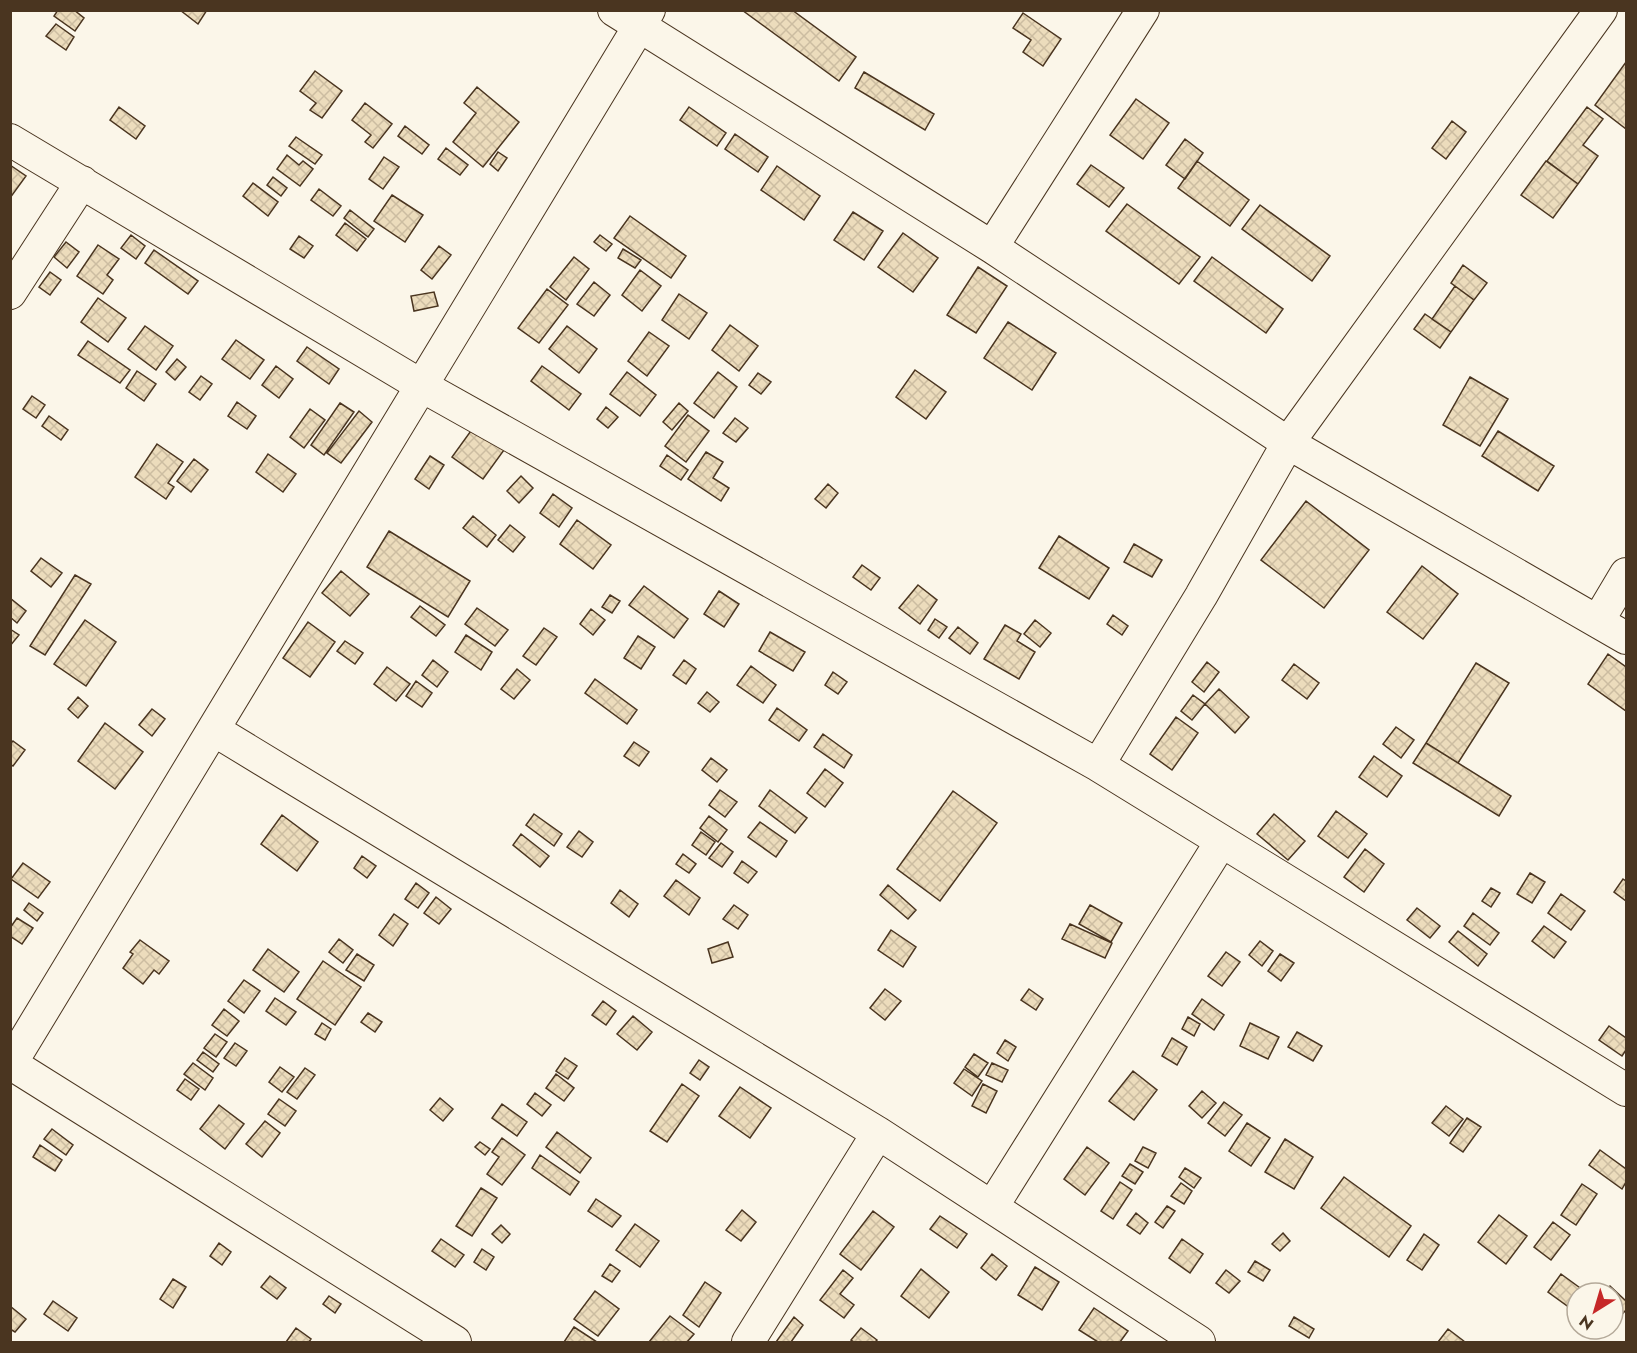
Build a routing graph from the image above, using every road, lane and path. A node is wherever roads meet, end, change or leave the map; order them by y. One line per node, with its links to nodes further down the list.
1 (1143, 10): 6 (street)
2 (1601, 10): 9 (street)
3 (634, 16): 6 (street); 8 (street)
4 (10, 140): 5 (street)
5 (82, 182): 7 (street); 8 (street)
6 (992, 247): 9 (street)
7 (10, 293)
8 (422, 386): 13 (street); 14 (street)
9 (1288, 443): 11 (street); 14 (street)
10 (1626, 574): 11 (street)
11 (1598, 621): 12 (street)
12 (1626, 638)
13 (214, 730): 16 (street); 18 (street)
14 (1098, 765): 15 (street)
15 (1221, 842): 17 (street); 19 (street)
16 (11, 1064): 20 (street)
17 (1626, 1090)
18 (878, 1133): 19 (street); 21 (street)
19 (992, 1207): 22 (street)
20 (455, 1342)
21 (748, 1342)
22 (1199, 1342)

